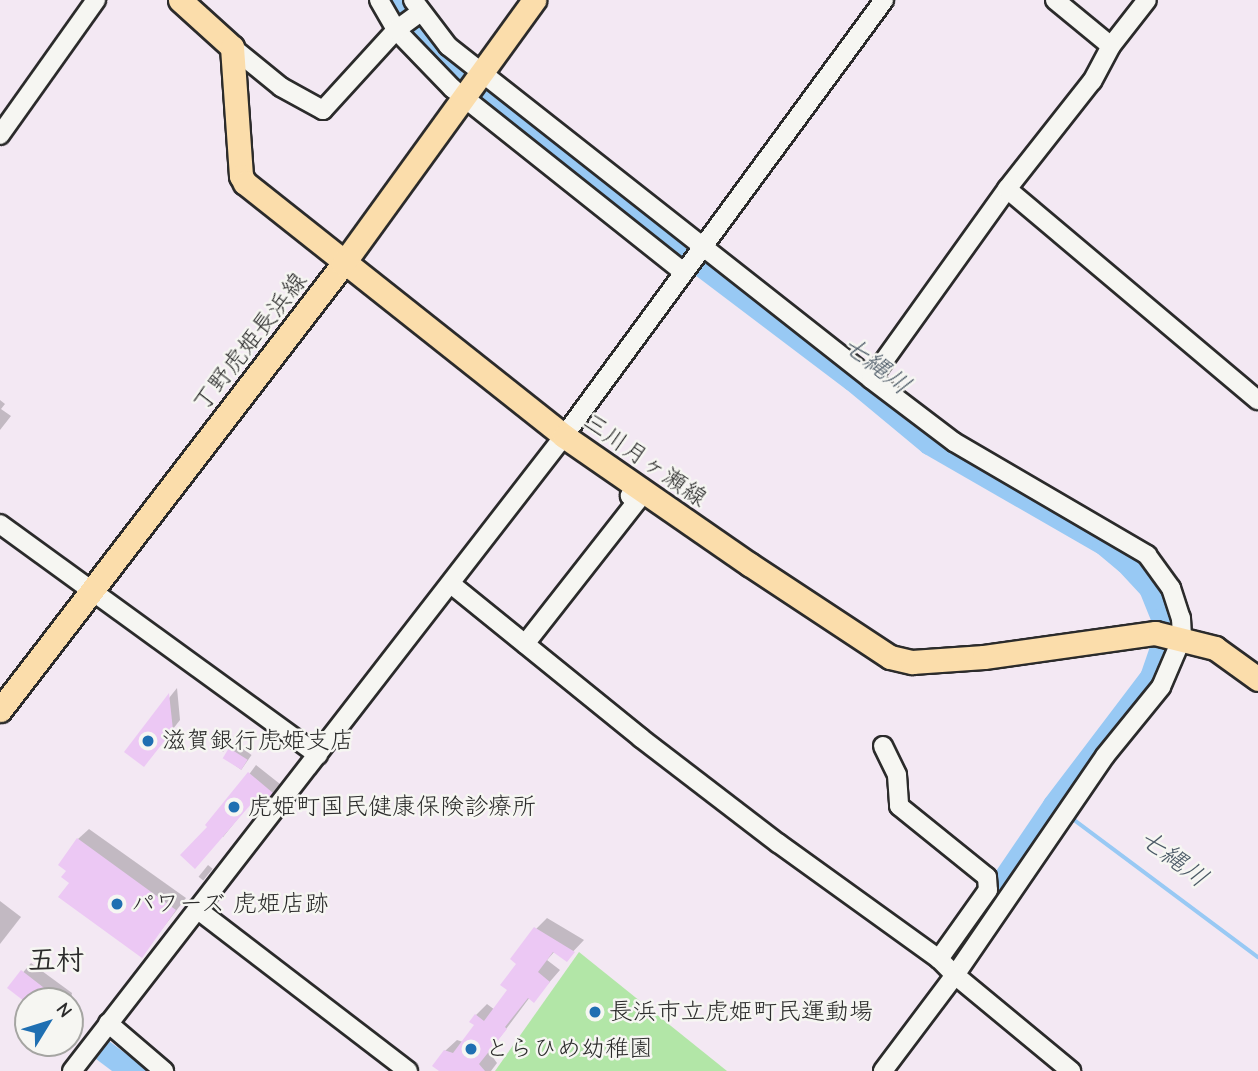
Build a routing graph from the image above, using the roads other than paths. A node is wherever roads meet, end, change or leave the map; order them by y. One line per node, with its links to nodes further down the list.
1 (96, 0): 14 (street)
2 (180, 0): 11 (main road)
3 (379, 0): 9 (street)
4 (534, 0): 12 (main road, 丁野虎姫長浜線)
5 (884, 0): 16 (street)
6 (1055, 0): 10 (street)
7 (1147, 0): 10 (street)
8 (417, 6): 9 (street); 12 (street)
9 (396, 30): 11 (street); 13 (street)
10 (1111, 46): 15 (street)
11 (232, 47): 17 (main road, 三川月ヶ瀬線)
12 (482, 74): 13 (main road, 丁野虎姫長浜線); 16 (street)
13 (465, 96): 17 (main road, 丁野虎姫長浜線); 18 (street)
14 (0, 135)
15 (1007, 189): 19 (street); 20 (street)
16 (704, 244): 18 (street); 19 (street)
17 (344, 264): 21 (main road, 三川月ヶ瀬線); 25 (main road, 丁野虎姫長浜線)
18 (683, 272): 21 (street)
19 (871, 379): 26 (street)
20 (1258, 400)
21 (564, 436): 22 (main road, 三川月ヶ瀬線); 24 (street)
22 (637, 486): 26 (main road, 三川月ヶ瀬線); 27 (street)
23 (0, 523): 25 (street)
24 (451, 584): 27 (street); 31 (street)
25 (92, 590): 29 (main road, 丁野虎姫長浜線); 31 (street)
26 (1170, 635): 28 (main road, 三川月ヶ瀬線); 34 (street)
27 (525, 644): 33 (street)
28 (1258, 679)
29 (0, 710)
30 (883, 746): 33 (street)
31 (317, 755): 32 (street)
32 (197, 909): 35 (street); 38 (street)
33 (939, 959): 34 (street)
34 (955, 975): 39 (street); 40 (street)
35 (107, 1023): 36 (street); 37 (street)
36 (72, 1071)
37 (164, 1071)
38 (408, 1071)
39 (883, 1071)
40 (1071, 1071)

